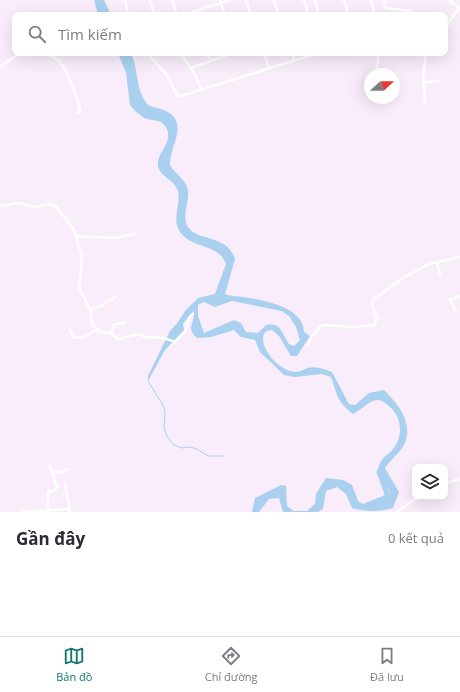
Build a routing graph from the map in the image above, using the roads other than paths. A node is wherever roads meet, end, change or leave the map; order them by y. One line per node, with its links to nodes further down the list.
1 (125, 0): 16 (street)
2 (150, 0): 17 (street)
3 (172, 0): 18 (street)
4 (230, 0): 13 (street)
5 (246, 0): 21 (street)
6 (274, 0): 22 (street)
7 (304, 0): 23 (street)
8 (315, 0): 24 (street)
9 (344, 0): 25 (street)
10 (371, 0): 26 (street)
11 (385, 0): 15 (street)
12 (449, 0): 14 (street)
13 (221, 1): 19 (street); 20 (street)
14 (460, 8): 27 (street)
15 (412, 11)
16 (127, 12)
17 (153, 12)
18 (176, 12)
19 (191, 12)
20 (224, 12)
21 (250, 12)
22 (278, 12)
23 (308, 12)
24 (318, 12)
25 (348, 12)
26 (374, 12)
27 (448, 23)
28 (16, 56): 41 (street)
29 (52, 56): 49 (street)
30 (150, 56): 47 (street)
31 (182, 56): 42 (street)
32 (208, 56): 39 (street)
33 (223, 56): 39 (street)
34 (265, 56): 44 (street)
35 (293, 56): 40 (street)
36 (308, 56): 40 (street)
37 (379, 56): 43 (street)
38 (426, 56): 46 (street)
39 (210, 60): 42 (street)
40 (294, 60): 44 (street)
41 (0, 67)
42 (191, 68): 47 (street)
43 (377, 68)
44 (269, 69): 47 (street)
45 (439, 81): 46 (street)
46 (424, 82): 48 (street)
47 (202, 90)
48 (425, 102)
49 (77, 113)
50 (0, 206): 52 (street)
51 (135, 234): 52 (street)
52 (75, 236): 58 (street)
53 (460, 257): 54 (street)
54 (437, 262): 55 (street); 65 (street)
55 (440, 275)
56 (117, 296): 58 (street)
57 (460, 296): 59 (street)
58 (90, 309): 63 (street)
59 (456, 312)
60 (193, 314): 64 (street)
61 (126, 322): 64 (street)
62 (70, 330): 63 (street)
63 (97, 330): 64 (street)
64 (111, 333)
65 (308, 345)
66 (50, 465): 68 (street)
67 (67, 470): 68 (street)
68 (53, 473): 74 (street)
69 (460, 480): 70 (street)
70 (448, 482)
71 (65, 483): 73 (street)
72 (414, 500): 76 (street)
73 (70, 510): 74 (street)
74 (48, 511): 75 (street)
75 (21, 512)
76 (397, 512)

